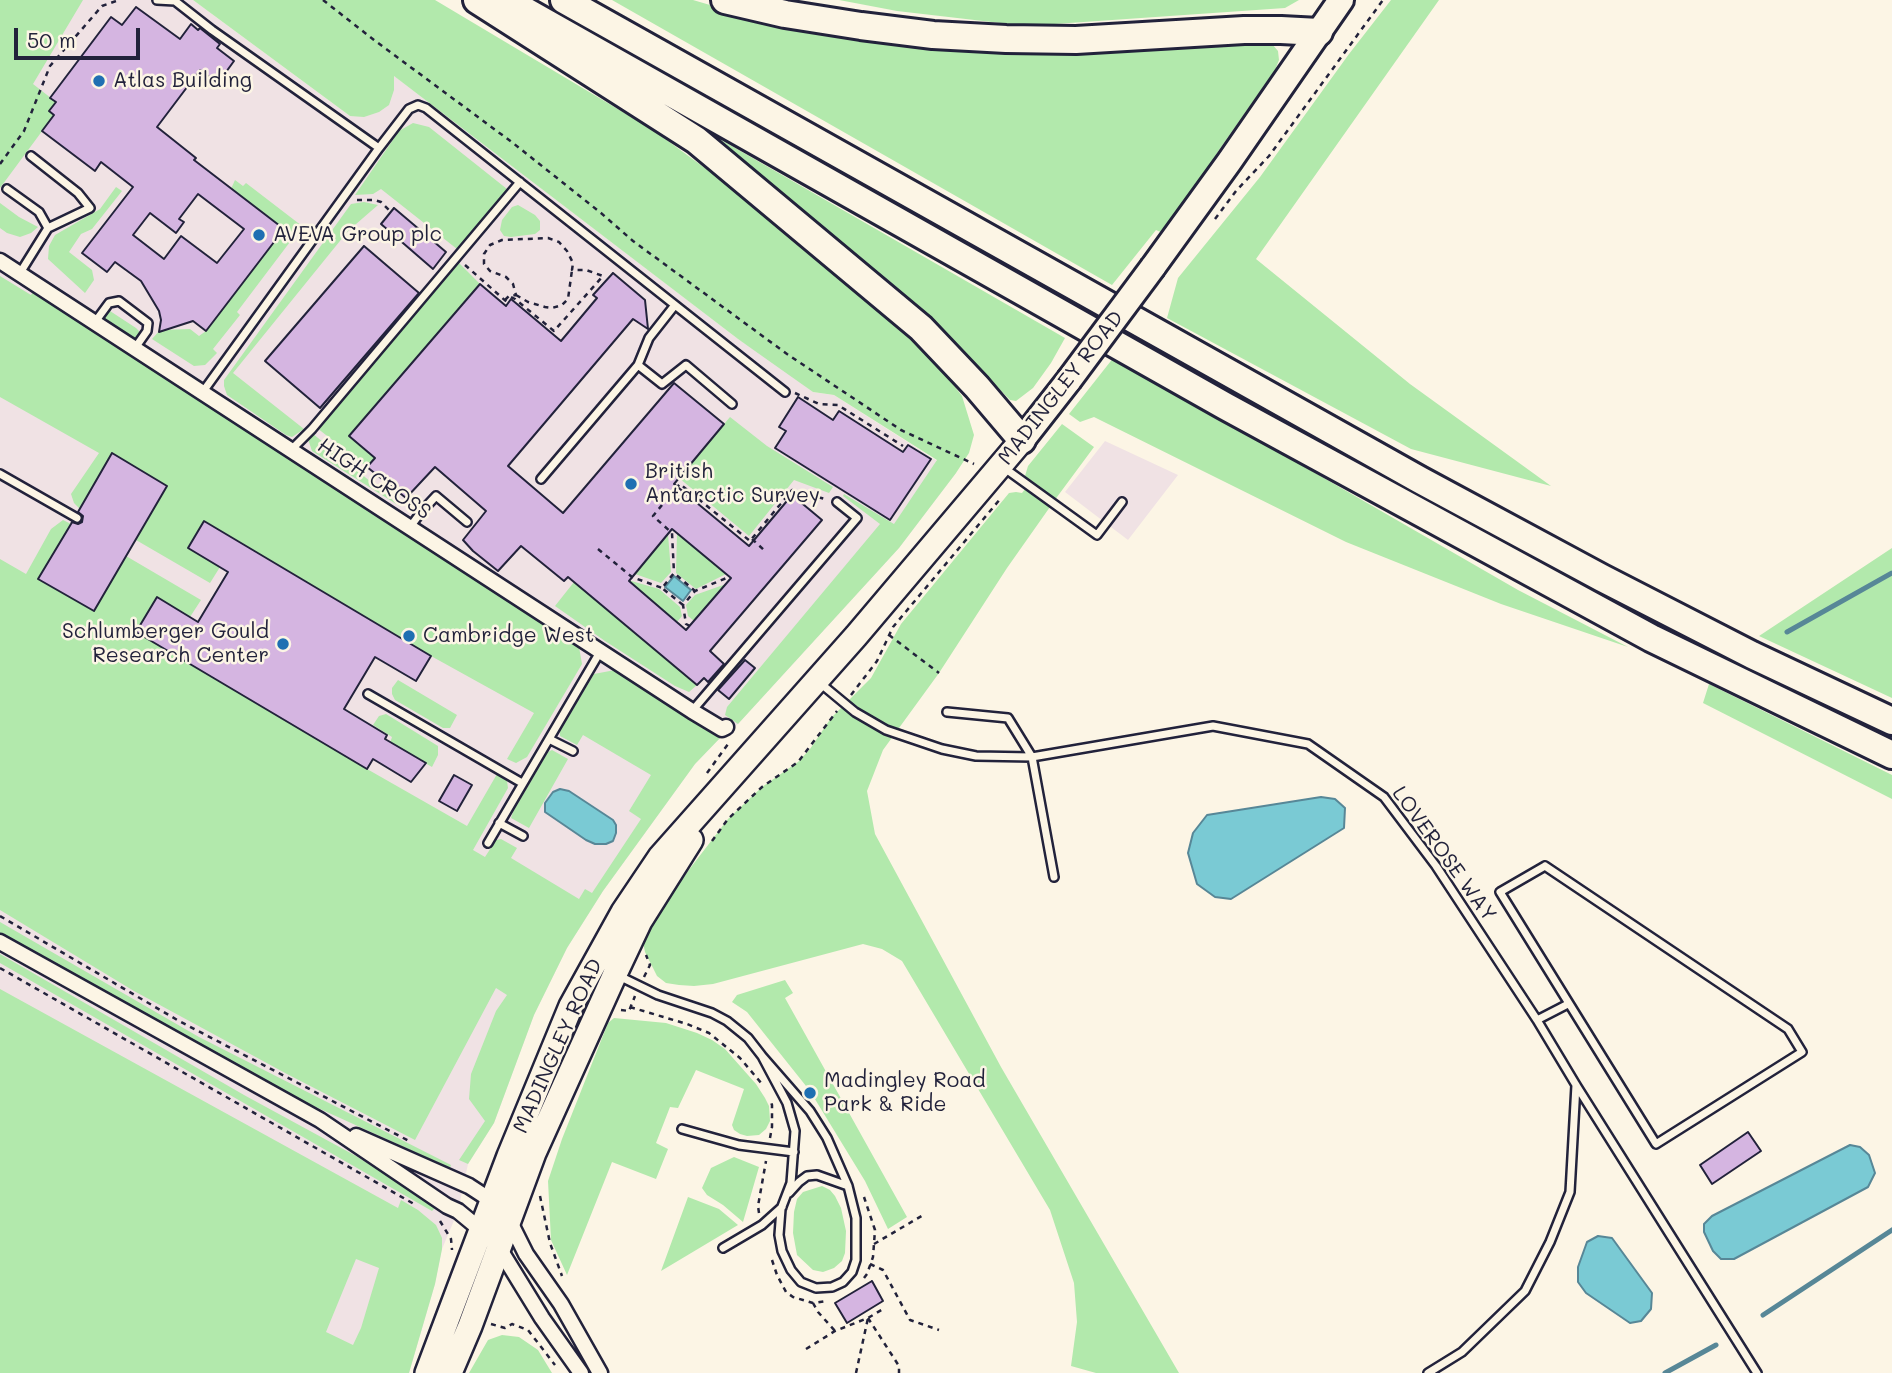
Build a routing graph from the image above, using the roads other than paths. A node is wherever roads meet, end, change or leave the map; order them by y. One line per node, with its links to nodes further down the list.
1 (157, 0): 8 (lane)
2 (477, 0): 22 (highway)
3 (506, 0): 42 (highway)
4 (564, 0): 37 (highway)
5 (725, 0): 7 (highway)
6 (1341, 0): 7 (highway, MADINGLEY ROAD)
7 (1319, 32): 22 (highway, MADINGLEY ROAD, bridge)
8 (379, 148): 10 (lane); 20 (lane)
9 (31, 156): 12 (lane)
10 (520, 182): 15 (lane); 23 (lane)
11 (7, 189): 12 (lane)
12 (48, 228): 14 (lane)
13 (0, 261): 14 (street, HIGH CROSS)
14 (20, 273): 16 (street, HIGH CROSS)
15 (675, 305): 18 (lane); 19 (lane)
16 (95, 322): 17 (street, HIGH CROSS); 17 (lane)
17 (135, 348): 20 (street, HIGH CROSS)
18 (638, 365): 21 (lane); 26 (lane)
19 (785, 392)
20 (202, 393): 23 (street, HIGH CROSS)
21 (732, 404)
22 (1022, 440): 24 (main road, MADINGLEY ROAD)
23 (291, 450): 31 (street, HIGH CROSS)
24 (1004, 472): 28 (lane); 33 (main road, MADINGLEY ROAD)
25 (0, 474): 29 (lane)
26 (541, 479)
27 (837, 502): 35 (lane)
28 (1122, 502)
29 (77, 518)
30 (467, 523): 31 (lane)
31 (410, 527): 32 (street, HIGH CROSS)
32 (601, 651): 35 (street, HIGH CROSS); 39 (lane)
33 (817, 680): 41 (main road, MADINGLEY ROAD); 43 (lane, LOVEROSE WAY)
34 (368, 694): 44 (lane)
35 (691, 711): 38 (street, HIGH CROSS)
36 (947, 712): 43 (lane)
37 (1892, 721)
38 (726, 727)
39 (549, 739): 40 (lane); 44 (lane)
40 (573, 751)
41 (752, 755): 50 (main road, MADINGLEY ROAD); 51 (main road, MADINGLEY ROAD)
42 (1892, 755)
43 (1032, 757): 48 (lane); 53 (lane, LOVEROSE WAY)
44 (522, 783): 45 (lane)
45 (499, 823): 46 (lane); 47 (lane)
46 (523, 836)
47 (488, 843)
48 (1054, 877)
49 (0, 942): 56 (street)
50 (592, 966): 51 (lane); 60 (main road, MADINGLEY ROAD)
51 (615, 974): 54 (lane); 62 (main road, MADINGLEY ROAD)
52 (1568, 1004): 52 (lane); 53 (lane)
53 (1537, 1020): 55 (lane, LOVEROSE WAY)
54 (762, 1056): 58 (lane); 59 (lane)
55 (1576, 1085): 70 (lane); 71 (lane, LOVEROSE WAY)
56 (320, 1120): 60 (street); 63 (street)
57 (682, 1129): 58 (lane)
58 (794, 1152): 61 (lane)
59 (848, 1186): 61 (lane); 61 (lane)
60 (492, 1201): 62 (street); 63 (main road, MADINGLEY ROAD)
61 (781, 1209): 65 (lane)
62 (509, 1220): 64 (main road, MADINGLEY ROAD); 69 (street)
63 (481, 1230): 64 (street); 66 (main road, MADINGLEY ROAD)
64 (499, 1248): 67 (main road, MADINGLEY ROAD); 68 (street)
65 (723, 1248)
66 (427, 1373)
67 (450, 1373)
68 (581, 1373)
69 (600, 1373)
70 (1428, 1373)
71 (1757, 1373)

